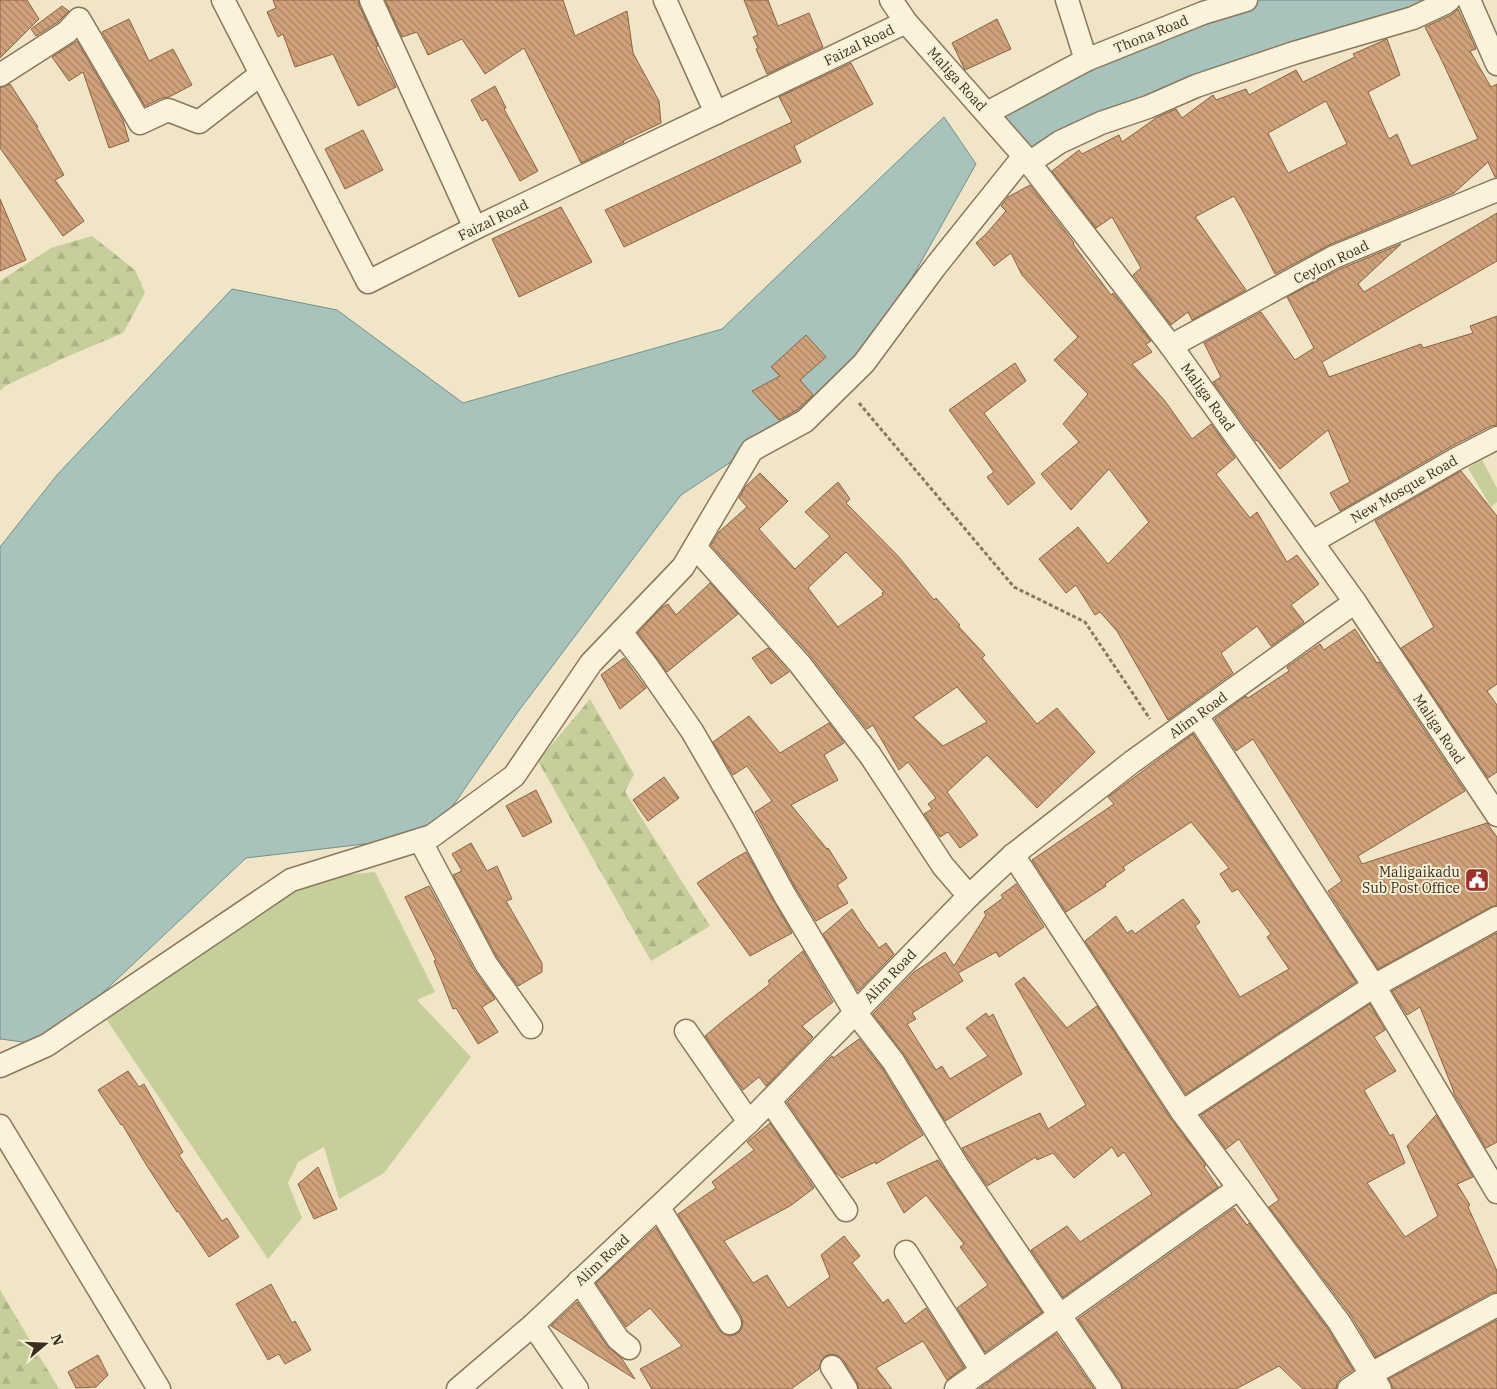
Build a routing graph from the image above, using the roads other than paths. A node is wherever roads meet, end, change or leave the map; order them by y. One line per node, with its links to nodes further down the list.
1 (223, 0): 12 (street, Faizal Road)
2 (371, 0): 18 (street)
3 (665, 0): 14 (street)
4 (891, 0): 9 (street, Maliga Road)
5 (1067, 0): 10 (street)
6 (1246, 0): 10 (street, Thona Road)
7 (1449, 0): 16 (street)
8 (1469, 0): 11 (street)
9 (906, 22): 14 (street, Faizal Road); 15 (street, Maliga Road)
10 (1086, 60): 15 (street, Thona Road)
11 (1497, 64)
12 (261, 74): 13 (street); 18 (street, Faizal Road)
13 (0, 75)
14 (716, 113): 18 (street, Faizal Road)
15 (987, 113): 16 (street, Maliga Road)
16 (1026, 159): 19 (street, Maliga Road); 22 (street)
17 (1497, 190): 19 (street, Ceylon Road)
18 (475, 228)
19 (1171, 346): 21 (street, Maliga Road)
20 (1497, 438): 21 (street, New Mosque Road)
21 (1312, 542): 23 (street, Maliga Road)
22 (695, 547): 24 (street); 29 (street)
23 (1354, 602): 25 (street, Alim Road); 26 (street, Maliga Road)
24 (621, 632): 27 (street); 32 (street)
25 (1197, 716): 28 (street, Alim Road); 31 (street)
26 (1497, 815)
27 (420, 840): 33 (street); 35 (street)
28 (1013, 854): 29 (street, Alim Road); 37 (street)
29 (969, 896): 32 (street, Alim Road)
30 (1497, 918): 31 (street)
31 (1374, 986): 37 (street); 42 (street)
32 (855, 1012): 36 (street, Alim Road); 48 (street)
33 (531, 1027)
34 (686, 1031): 38 (street)
35 (0, 1066)
36 (770, 1101): 38 (street, Alim Road); 44 (street)
37 (1182, 1112): 41 (street)
38 (749, 1122): 43 (street, Alim Road)
39 (0, 1126): 40 (street)
40 (7, 1153): 55 (street)
41 (1239, 1188): 48 (street); 54 (street)
42 (1497, 1192)
43 (659, 1208): 46 (street, Alim Road); 49 (street)
44 (846, 1210)
45 (906, 1252): 53 (street)
46 (579, 1281): 50 (street, Alim Road); 51 (street)
47 (1497, 1305): 54 (street)
48 (1060, 1316): 53 (street); 60 (street)
49 (730, 1323)
50 (533, 1325): 56 (street, Alim Road); 57 (street)
51 (629, 1348)
52 (832, 1367): 58 (street)
53 (982, 1371): 59 (street)
54 (1376, 1381): 61 (street)
55 (159, 1389)
56 (458, 1389)
57 (577, 1389)
58 (846, 1389)
59 (956, 1389)
60 (1110, 1389)
61 (1348, 1389)

